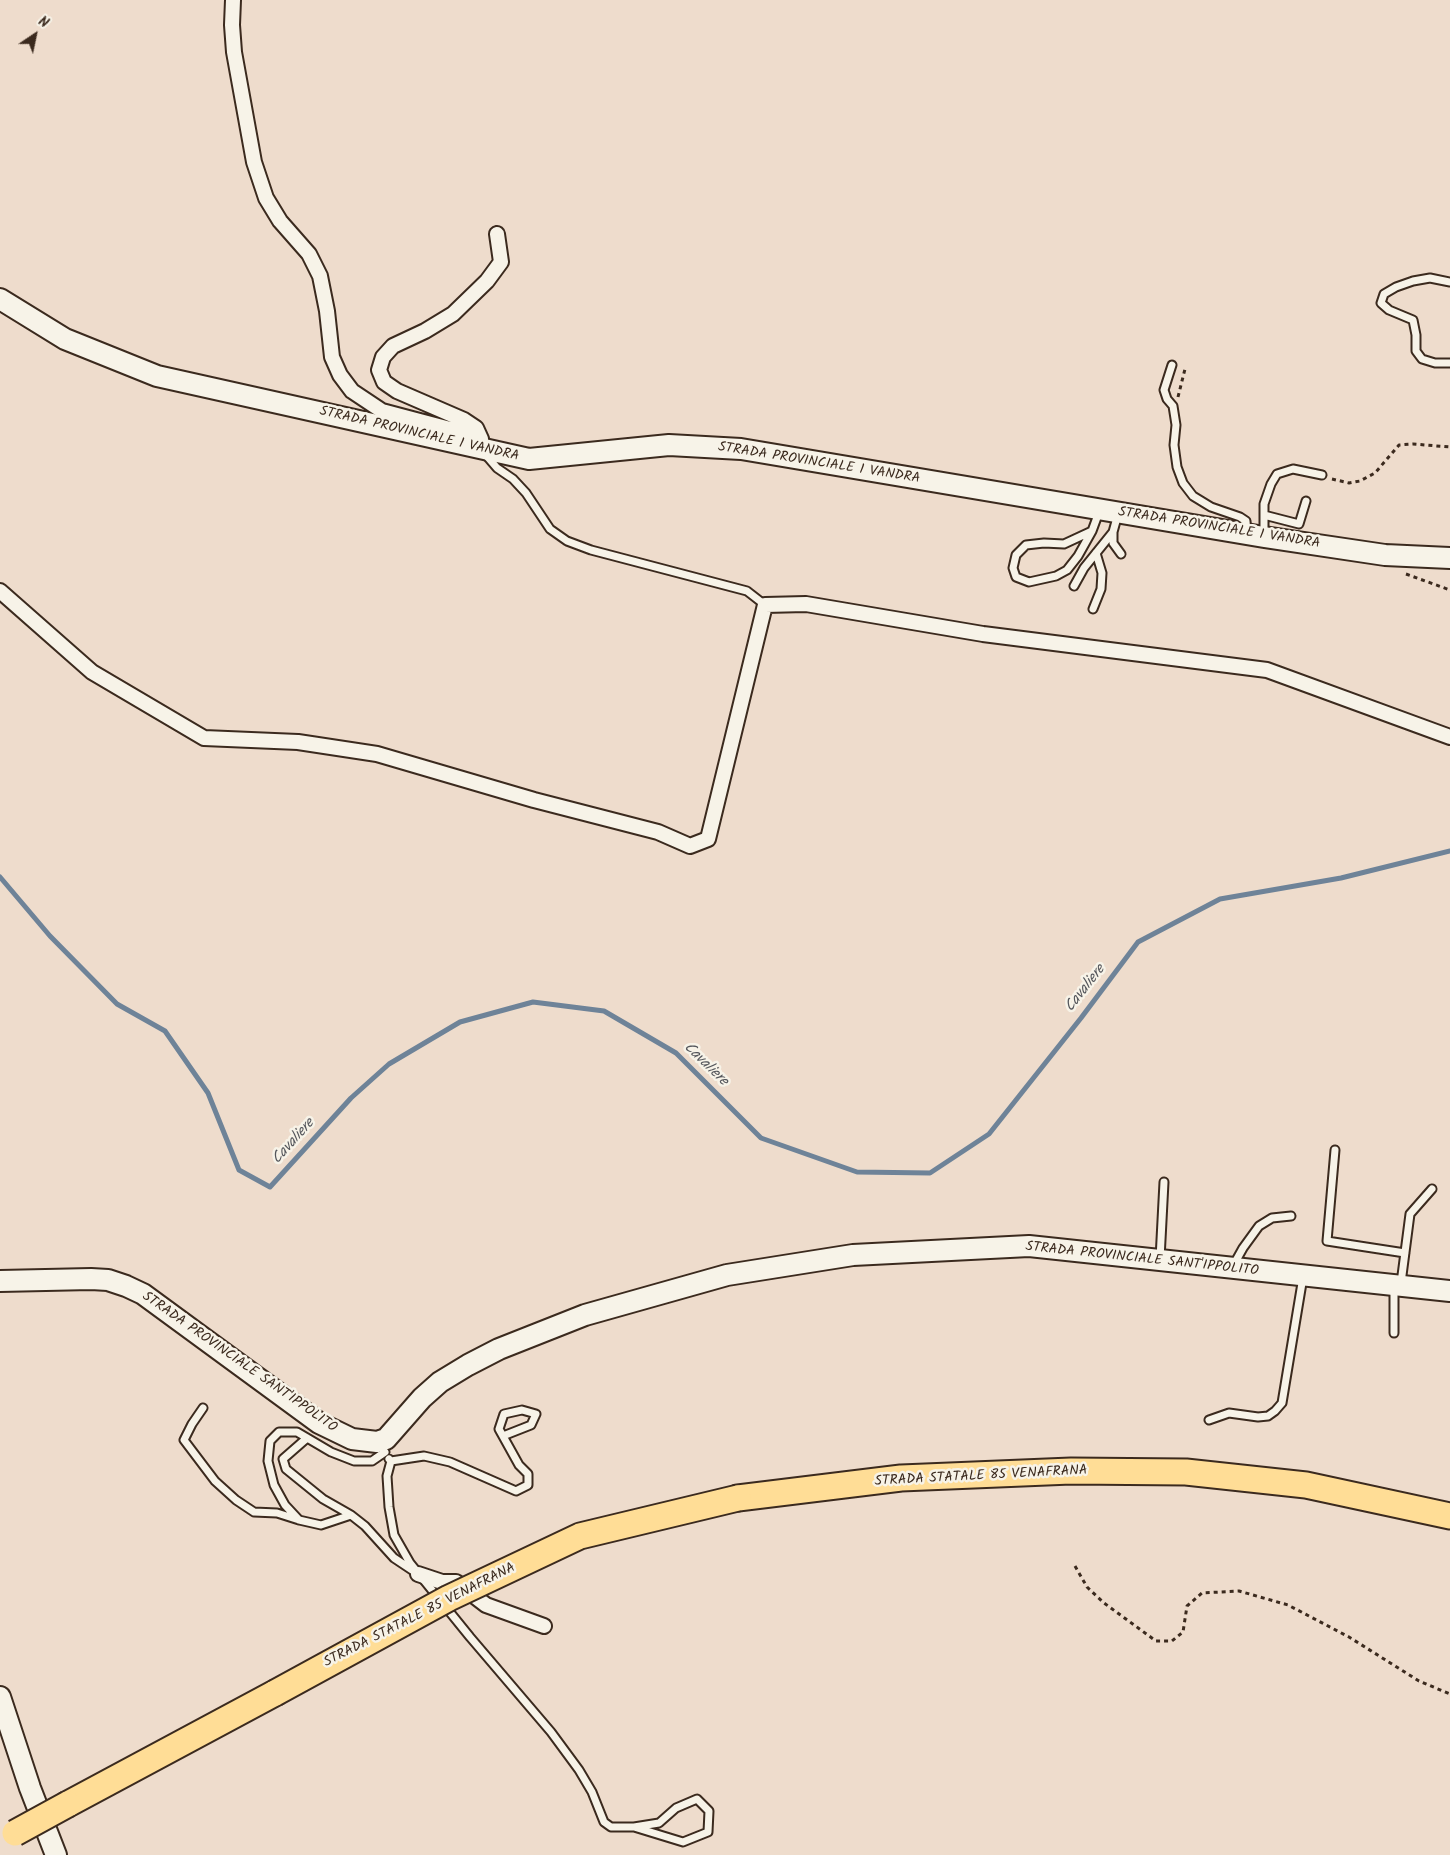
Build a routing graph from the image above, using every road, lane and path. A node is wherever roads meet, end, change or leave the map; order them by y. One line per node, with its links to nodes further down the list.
1 (233, 0): 9 (street)
2 (497, 234): 9 (street)
3 (1450, 282): 5 (lane)
4 (0, 299): 9 (main road, STRADA PROVINCIALE 1 VANDRA)
5 (1450, 363)
6 (1172, 365): 8 (lane)
7 (1185, 368): 8 (path)
8 (1173, 406): 16 (lane)
9 (481, 443): 14 (main road, STRADA PROVINCIALE 1 VANDRA); 24 (lane)
10 (1450, 447): 11 (path)
11 (1322, 475): 13 (lane)
12 (1306, 501): 13 (lane)
13 (1264, 516): 16 (lane)
14 (1110, 518): 15 (lane); 16 (main road, STRADA PROVINCIALE 1 VANDRA); 17 (lane); 18 (lane)
15 (1092, 531): 15 (lane)
16 (1256, 535): 19 (main road, STRADA PROVINCIALE 1 VANDRA)
17 (1096, 553): 21 (lane); 25 (lane)
18 (1121, 554)
19 (1385, 555): 20 (main road, STRADA PROVINCIALE 1 VANDRA); 22 (path)
20 (1450, 558)
21 (1074, 586)
22 (1450, 590)
23 (0, 591): 24 (street)
24 (764, 605): 26 (street)
25 (1092, 609)
26 (1450, 737)
27 (1335, 1150): 31 (lane)
28 (1164, 1182): 32 (lane)
29 (1432, 1188): 31 (lane)
30 (1290, 1216): 33 (lane)
31 (1405, 1254): 36 (lane)
32 (1160, 1260): 33 (main road, STRADA PROVINCIALE SANT'IPPOLITO); 43 (main road, STRADA PROVINCIALE SANT'IPPOLITO)
33 (1232, 1268): 34 (main road, STRADA PROVINCIALE SANT'IPPOLITO)
34 (1303, 1276): 36 (main road, STRADA PROVINCIALE SANT'IPPOLITO); 40 (lane)
35 (0, 1281): 43 (main road, STRADA PROVINCIALE SANT'IPPOLITO)
36 (1397, 1286): 37 (main road, STRADA PROVINCIALE SANT'IPPOLITO); 38 (lane)
37 (1450, 1291)
38 (1394, 1333)
39 (203, 1408): 47 (lane)
40 (1209, 1420)
41 (503, 1436): 41 (lane); 44 (lane)
42 (307, 1438): 43 (lane); 45 (lane); 47 (lane)
43 (381, 1447): 44 (lane)
44 (391, 1461): 49 (lane)
45 (351, 1515): 47 (lane); 49 (lane)
46 (1450, 1516): 54 (highway, STRADA STATALE 85 VENAFRANA, bridge)
47 (299, 1520)
48 (1075, 1566): 51 (path)
49 (418, 1574): 50 (street); 53 (lane)
50 (544, 1626)
51 (1450, 1694)
52 (0, 1697): 55 (main road)
53 (634, 1827): 53 (lane)
54 (8, 1837)
55 (56, 1855)

